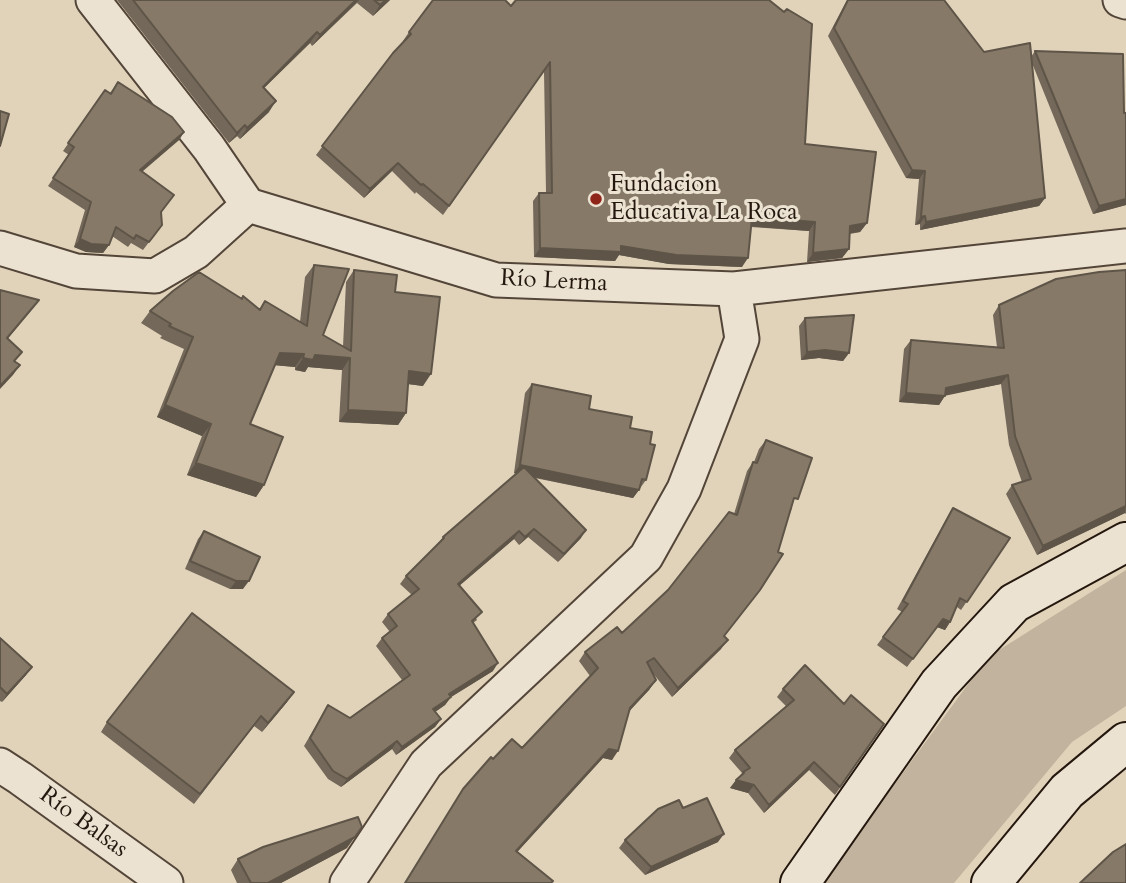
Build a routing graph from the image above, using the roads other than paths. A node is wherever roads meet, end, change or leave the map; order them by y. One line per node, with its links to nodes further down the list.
1 (93, 0): 4 (street)
2 (1120, 0): 3 (street)
3 (1126, 2)
4 (248, 205): 6 (street); 7 (street, Río Lerma)
5 (1126, 246): 7 (street, Río Lerma)
6 (0, 248)
7 (734, 289): 12 (street)
8 (1126, 542): 13 (street)
9 (1126, 742): 14 (street)
10 (0, 765): 11 (street, Río Balsas)
11 (166, 883)
12 (347, 883)
13 (800, 883)
14 (991, 883)

